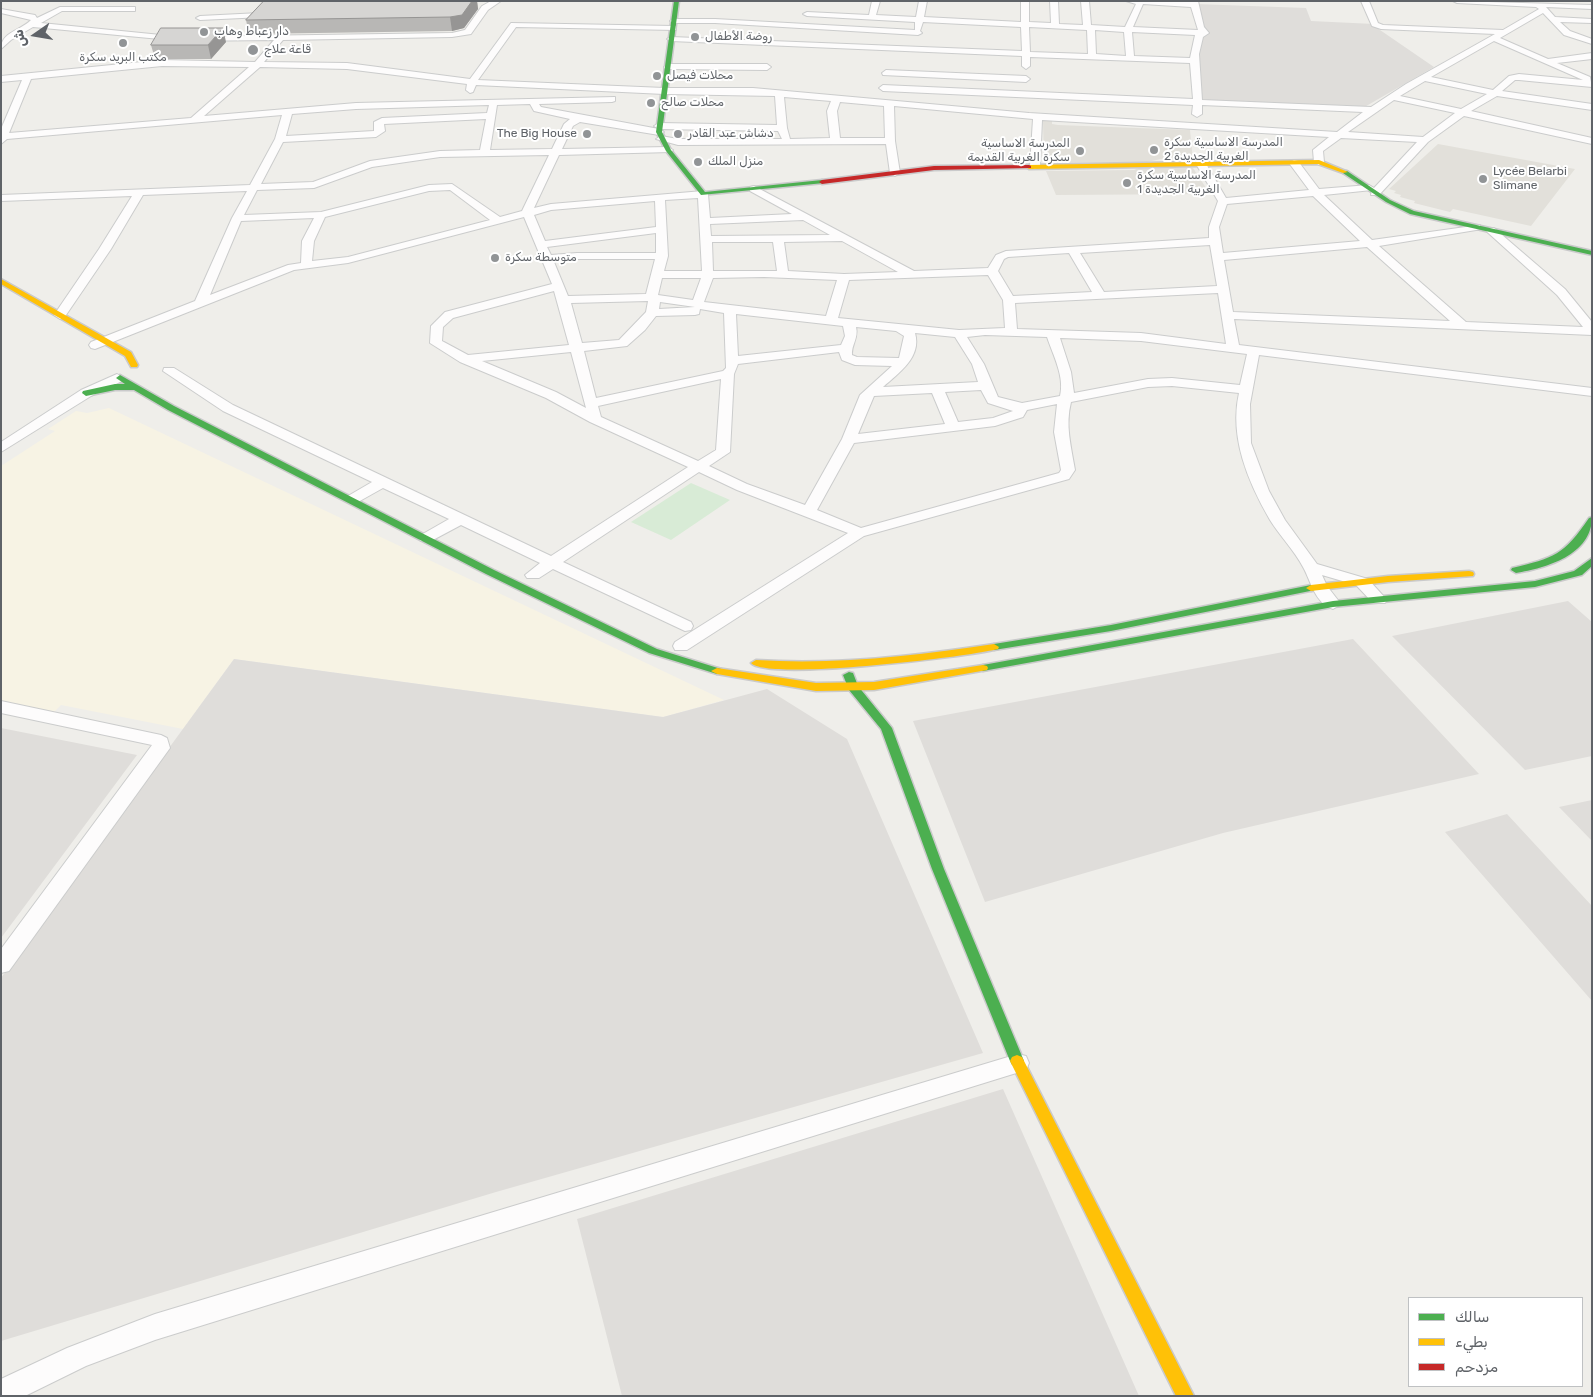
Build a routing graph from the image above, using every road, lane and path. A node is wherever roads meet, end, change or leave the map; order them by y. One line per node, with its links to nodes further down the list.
1 (139, 1): 19 (street)
2 (677, 1): 35 (street)
3 (876, 1): 23 (street)
4 (923, 1): 26 (street)
5 (1025, 1): 29 (street)
6 (1054, 1): 32 (street)
7 (1085, 1): 33 (street)
8 (1130, 1): 9 (street)
9 (1141, 1): 14 (street); 36 (street)
10 (1365, 1): 40 (street)
11 (1457, 1): 12 (street)
12 (1484, 2): 16 (street)
13 (493, 3): 15 (street); 44 (street)
14 (1195, 3): 43 (street)
15 (479, 4)
16 (1541, 7): 17 (street); 25 (street); 40 (street)
17 (1592, 7)
18 (266, 8): 22 (street)
19 (132, 9): 28 (street); 41 (street)
20 (204, 10): 24 (street)
21 (1, 11): 28 (street)
22 (260, 16): 24 (street); 45 (street)
23 (872, 17): 26 (street); 31 (street)
24 (200, 18): 30 (street)
25 (1552, 19): 27 (street); 49 (street)
26 (920, 20): 38 (street); 42 (street)
27 (1592, 21)
28 (33, 23): 37 (street); 41 (street)
29 (1024, 24): 32 (street); 38 (street); 54 (street)
30 (194, 25)
31 (804, 26): 35 (street); 42 (street); 50 (street)
32 (1054, 26): 33 (street)
33 (1089, 27): 36 (street); 57 (street)
34 (8, 29): 37 (street)
35 (673, 29): 48 (street); 64 (street); 71 (street)
36 (1128, 29): 43 (street); 59 (street)
37 (22, 30): 51 (street)
38 (978, 31): 53 (street)
39 (187, 32): 47 (street)
40 (1504, 32): 46 (street)
41 (108, 33): 47 (street)
42 (918, 33): 52 (street)
43 (1205, 33): 61 (street)
44 (281, 37): 45 (street); 63 (street)
45 (237, 38): 47 (street)
46 (1494, 38): 62 (street); 68 (street)
47 (181, 39)
48 (739, 42): 55 (street); 58 (street)
49 (1592, 42)
50 (791, 44): 55 (street); 60 (street)
51 (1, 47)
52 (915, 50): 53 (street); 60 (street)
53 (978, 53): 54 (street); 65 (street)
54 (1025, 54): 57 (street); 70 (street)
55 (774, 55): 58 (street); 73 (street)
56 (1592, 56): 62 (street)
57 (1092, 58): 59 (street)
58 (730, 59): 64 (street); 77 (street)
59 (1130, 59): 61 (street)
60 (889, 61): 65 (street); 76 (street)
61 (1194, 61): 86 (street)
62 (1548, 61): 72 (street)
63 (258, 64): 66 (street); 71 (street); 95 (street)
64 (668, 67): 75 (street)
65 (978, 70): 70 (street)
66 (28, 76): 69 (street); 100 (street)
67 (582, 77): 74 (street)
68 (1424, 78): 78 (street); 80 (street)
69 (1, 79)
70 (1026, 79): 88 (street)
71 (472, 82): 74 (street); 84 (street)
72 (1592, 83): 78 (street)
73 (758, 84): 77 (street); 79 (street)
74 (576, 87): 75 (street); 82 (street)
75 (662, 87): 77 (street); 82 (street); 98 (street)
76 (883, 88): 87 (street); 88 (street)
77 (711, 91)
78 (1496, 92): 89 (street); 92 (street)
79 (779, 93): 81 (street); 97 (street)
80 (1393, 97): 90 (street); 92 (street)
81 (836, 99): 87 (street); 105 (street)
82 (566, 100): 83 (street)
83 (533, 101): 85 (street); 94 (street)
84 (460, 102): 85 (street); 91 (street)
85 (489, 102): 93 (street)
86 (1199, 102): 88 (street); 90 (street); 96 (street)
87 (884, 104): 88 (street); 106 (street)
88 (1031, 107): 96 (street); 113 (street)
89 (1592, 107)
90 (1372, 110): 99 (street)
91 (288, 111): 95 (street); 101 (street)
92 (1463, 112): 102 (street); 103 (street)
93 (492, 116): 101 (street); 108 (street)
94 (578, 118): 98 (street); 109 (street)
95 (194, 120): 100 (street)
96 (1196, 125): 99 (street)
97 (782, 128): 98 (street); 104 (street)
98 (660, 132): 104 (street); 107 (street)
99 (1341, 134): 102 (street); 110 (street)
100 (2, 138)
101 (280, 139): 115 (street)
102 (1425, 140): 117 (street)
103 (1591, 140)
104 (788, 141): 105 (street)
105 (835, 141): 106 (street)
106 (890, 141): 114 (street)
107 (668, 150): 109 (street); 120 (street)
108 (485, 152): 109 (street); 115 (street)
109 (557, 152): 124 (street)
110 (1319, 162): 111 (street); 117 (street)
111 (1294, 163): 112 (street); 119 (street)
112 (1202, 164): 113 (street); 123 (street)
113 (1035, 166): 114 (street)
114 (895, 173): 116 (street)
115 (253, 188): 118 (street); 127 (street)
116 (754, 189): 120 (street); 126 (street)
117 (1372, 191): 119 (street); 130 (street)
118 (138, 193): 122 (street); 164 (street)
119 (1316, 193): 123 (street); 137 (street)
120 (703, 194): 121 (street); 129 (street)
121 (660, 197): 124 (street); 131 (street)
122 (1, 198)
123 (1223, 201): 136 (street)
124 (528, 212): 128 (street); 138 (street)
125 (321, 215): 127 (street); 128 (street); 144 (street)
126 (804, 217): 129 (street); 134 (street)
127 (237, 218): 158 (street)
128 (497, 220): 144 (street)
129 (705, 222): 135 (street)
130 (1476, 227): 132 (street); 137 (street)
131 (662, 229): 138 (street); 141 (street)
132 (1490, 230): 140 (street); 169 (street)
133 (778, 238): 134 (street); 135 (street); 147 (street)
134 (845, 238): 148 (street)
135 (706, 239): 149 (street)
136 (1214, 241): 139 (street); 142 (street)
137 (1370, 244): 142 (street); 167 (street)
138 (539, 245): 143 (street)
139 (1073, 250): 145 (street); 155 (street)
140 (1592, 253)
141 (662, 256): 143 (street); 146 (street)
142 (1217, 257): 152 (street)
143 (547, 259): 154 (street)
144 (306, 265): 158 (street)
145 (992, 271): 148 (street); 157 (street)
146 (657, 275): 149 (street); 156 (street)
147 (783, 275): 149 (street); 150 (street)
148 (912, 275): 150 (street)
149 (708, 276): 159 (street)
150 (844, 277): 165 (street)
151 (1, 281): 164 (street)
152 (1222, 290): 155 (street); 163 (street)
153 (1, 293): 173 (street)
154 (561, 293): 156 (street); 176 (street); 179 (street)
155 (1100, 295): 157 (street)
156 (651, 298): 159 (street); 162 (street)
157 (1009, 300): 170 (street)
158 (201, 302): 173 (street)
159 (697, 304): 160 (street)
160 (710, 308): 161 (street); 162 (street)
161 (730, 310): 165 (street); 181 (street)
162 (652, 313): 176 (street)
163 (1227, 314): 167 (street); 174 (street)
164 (60, 315): 173 (street)
165 (831, 320): 166 (street)
166 (848, 323): 168 (street); 175 (street)
167 (1462, 325): 169 (street)
168 (901, 328): 172 (street); 180 (street)
169 (1592, 331)
170 (1011, 332): 171 (street); 172 (street)
171 (1052, 333): 174 (street); 191 (street)
172 (959, 334): 184 (street)
173 (100, 342): 178 (street); 183 (street)
174 (1233, 347): 177 (street)
175 (845, 348): 180 (street); 181 (street)
176 (577, 349): 179 (street); 192 (street)
177 (1254, 350): 187 (street); 190 (street)
178 (106, 355)
179 (465, 359): 195 (street)
180 (904, 362): 189 (street)
181 (730, 367): 192 (street); 202 (street)
182 (168, 371): 194 (street)
183 (116, 372): 185 (street); 188 (street)
184 (986, 386): 186 (street); 193 (street)
185 (134, 387): 188 (street); 198 (street)
186 (937, 388): 189 (street); 197 (street)
187 (1246, 390): 191 (street); 216 (street)
188 (90, 391): 200 (street)
189 (870, 392): 199 (street)
190 (1592, 392)
191 (1067, 400): 193 (street); 211 (street)
192 (593, 403): 195 (street)
193 (1022, 407): 197 (street)
194 (217, 411): 196 (street); 203 (street)
195 (595, 419): 202 (street)
196 (234, 423): 198 (street); 201 (street)
197 (953, 427): 199 (street)
198 (218, 430): 204 (street)
199 (849, 439): 206 (street)
200 (1, 448)
201 (307, 459)
202 (698, 467): 206 (street); 215 (street)
203 (381, 483): 204 (street); 207 (street)
204 (360, 492): 205 (street); 213 (street)
205 (383, 498)
206 (809, 512): 211 (street)
207 (459, 520): 210 (street); 215 (street)
208 (1592, 520): 217 (street)
209 (429, 521): 210 (street)
210 (444, 528): 212 (street); 213 (street)
211 (859, 533): 225 (street)
212 (459, 536)
213 (426, 538): 230 (street)
214 (1592, 561): 222 (street)
215 (550, 563): 219 (street); 224 (street)
216 (1311, 567): 220 (street); 221 (street)
217 (1500, 572)
218 (1484, 573): 220 (street)
219 (533, 575)
220 (1362, 582): 221 (street); 222 (street)
221 (1319, 587): 223 (street); 228 (street)
222 (1379, 600): 223 (street)
223 (1333, 604): 231 (street)
224 (685, 626)
225 (677, 644): 226 (street)
226 (698, 652)
227 (748, 662): 229 (street)
228 (888, 662): 229 (street); 231 (street)
229 (846, 666): 230 (street)
230 (853, 687): 231 (street); 234 (street)
231 (894, 688)
232 (1, 707): 235 (street)
233 (890, 710): 234 (street)
234 (886, 728): 236 (street)
235 (1, 965)
236 (1018, 1063): 237 (street); 238 (street)
237 (1, 1394)
238 (1185, 1396)

